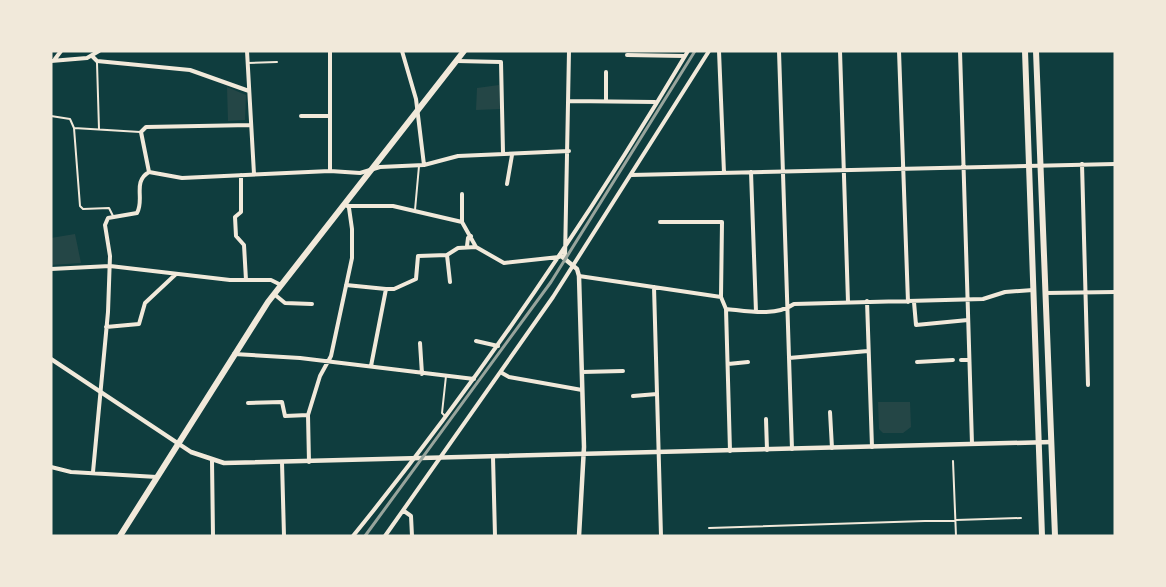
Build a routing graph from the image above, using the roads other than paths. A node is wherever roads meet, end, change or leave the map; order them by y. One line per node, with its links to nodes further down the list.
1 (61, 51): 20 (street)
2 (99, 51): 18 (street)
3 (247, 51): 24 (street)
4 (330, 51): 33 (street)
5 (402, 51): 30 (street)
6 (464, 51): 22 (highway)
7 (569, 51): 27 (street)
8 (687, 51): 19 (street)
9 (709, 51): 57 (street)
10 (719, 51): 54 (street)
11 (779, 51): 53 (street)
12 (840, 51): 49 (street)
13 (899, 51): 47 (street)
14 (960, 51): 46 (street)
15 (1025, 51): 45 (highway)
16 (1036, 51): 44 (highway)
17 (627, 55): 19 (street)
18 (92, 56): 20 (street); 21 (street)
19 (684, 56): 29 (street)
20 (53, 60)
21 (97, 61): 26 (street); 36 (lane)
22 (457, 61): 30 (highway); 39 (street)
23 (277, 62): 24 (lane)
24 (248, 63): 26 (street)
25 (606, 72): 28 (street)
26 (249, 91): 34 (street)
27 (569, 101): 28 (street); 38 (street)
28 (606, 101): 29 (street)
29 (656, 102): 66 (street)
30 (417, 110): 43 (street); 48 (highway)
31 (51, 116): 35 (lane)
32 (301, 116): 33 (street)
33 (330, 116): 50 (street)
34 (251, 125): 37 (street); 55 (street)
35 (74, 128): 36 (lane); 62 (lane)
36 (99, 129): 37 (lane)
37 (141, 132): 51 (street)
38 (569, 151): 40 (street); 66 (street)
39 (504, 152): 40 (street); 43 (street)
40 (512, 155): 58 (street)
41 (1082, 164): 42 (street); 44 (street); 83 (street)
42 (1115, 164)
43 (422, 165): 48 (street); 61 (lane)
44 (1040, 165): 45 (street); 85 (highway)
45 (1030, 166): 46 (street); 82 (highway)
46 (963, 167): 47 (street); 88 (street)
47 (903, 169): 49 (street); 91 (street)
48 (370, 170): 50 (street); 60 (highway)
49 (843, 170): 53 (street); 90 (street)
50 (330, 171): 55 (street)
51 (149, 172): 56 (street); 62 (street)
52 (751, 172): 53 (street); 54 (street); 96 (street)
53 (783, 172): 95 (street)
54 (724, 173): 57 (street)
55 (254, 174): 56 (street)
56 (241, 175): 76 (street)
57 (630, 175): 72 (street)
58 (507, 184)
59 (462, 194): 63 (street)
60 (346, 206): 61 (street); 78 (highway); 79 (street)
61 (415, 210): 63 (street)
62 (113, 217): 71 (street)
63 (462, 222): 65 (street)
64 (660, 222): 87 (street)
65 (471, 236): 67 (street); 68 (street)
66 (567, 244): 70 (street)
67 (467, 246): 68 (street); 69 (street)
68 (476, 247): 70 (street)
69 (447, 255): 77 (street); 81 (street)
70 (561, 257): 72 (street); 101 (street)
71 (110, 266): 73 (street); 74 (street); 98 (street)
72 (574, 266): 75 (street); 116 (street)
73 (51, 269)
74 (176, 274): 76 (street); 98 (street)
75 (579, 276): 80 (street); 115 (street)
76 (246, 280): 78 (street)
77 (450, 282)
78 (281, 285): 86 (highway)
79 (346, 285): 81 (street); 111 (street)
80 (654, 287): 87 (street); 123 (street)
81 (386, 289): 113 (street)
82 (1034, 290): 88 (street); 130 (highway)
83 (1087, 292): 84 (street); 85 (street); 120 (street)
84 (1115, 292)
85 (1046, 293): 131 (highway)
86 (274, 294): 93 (street); 103 (highway)
87 (721, 297): 94 (street)
88 (967, 299): 92 (street); 97 (street)
89 (867, 301): 90 (street); 91 (street); 102 (street)
90 (848, 302): 95 (street)
91 (908, 302): 92 (street)
92 (915, 302): 97 (street)
93 (312, 304)
94 (726, 309): 96 (street); 112 (street)
95 (788, 309): 96 (street); 104 (street)
96 (756, 312)
97 (968, 320): 108 (street)
98 (106, 327): 122 (street)
99 (476, 341): 101 (street)
100 (420, 343): 117 (street)
101 (499, 346): 119 (street)
102 (868, 351): 104 (street); 134 (street)
103 (234, 354): 111 (street); 132 (highway)
104 (789, 358): 136 (street)
105 (51, 359): 122 (street)
106 (953, 360): 110 (street)
107 (961, 360): 108 (street)
108 (969, 360): 133 (street)
109 (748, 362): 112 (street)
110 (917, 362)
111 (328, 363): 113 (street); 127 (street)
112 (728, 364): 138 (street)
113 (371, 366): 117 (street)
114 (623, 371): 115 (street)
115 (582, 372): 121 (street)
116 (502, 373): 121 (street); 142 (street)
117 (422, 374): 118 (street)
118 (446, 376): 119 (street); 128 (lane)
119 (474, 379): 128 (street)
120 (1088, 385)
121 (582, 390): 140 (street)
122 (101, 393): 132 (street); 149 (street)
123 (657, 394): 124 (street); 139 (street)
124 (633, 396)
125 (248, 403): 127 (street)
126 (830, 412): 135 (street)
127 (309, 415): 146 (street)
128 (446, 417): 143 (street)
129 (766, 419): 137 (street)
130 (1039, 442): 131 (street); 133 (street); 165 (highway)
131 (1051, 442): 166 (highway)
132 (179, 443): 144 (street); 150 (highway)
133 (972, 444): 134 (street)
134 (872, 447): 135 (street)
135 (832, 448): 136 (street)
136 (792, 449): 137 (street)
137 (767, 450): 138 (street)
138 (730, 451): 139 (street)
139 (659, 453): 140 (street); 163 (street)
140 (583, 454): 141 (street); 162 (street)
141 (493, 457): 142 (street); 161 (street)
142 (440, 458): 143 (street); 151 (street)
143 (415, 459): 146 (street); 158 (street)
144 (212, 460): 145 (street); 156 (street)
145 (282, 462): 146 (street); 157 (street)
146 (309, 462)
147 (953, 462): 153 (lane)
148 (51, 467): 149 (street)
149 (93, 472): 150 (street)
150 (157, 477): 155 (highway)
151 (404, 511): 159 (street); 160 (street)
152 (1021, 518): 153 (lane)
153 (955, 520): 154 (lane); 164 (lane)
154 (708, 528)
155 (120, 536)
156 (213, 536)
157 (284, 536)
158 (353, 536)
159 (385, 536)
160 (412, 536)
161 (495, 536)
162 (579, 536)
163 (661, 536)
164 (956, 536)
165 (1042, 536)
166 (1055, 536)

